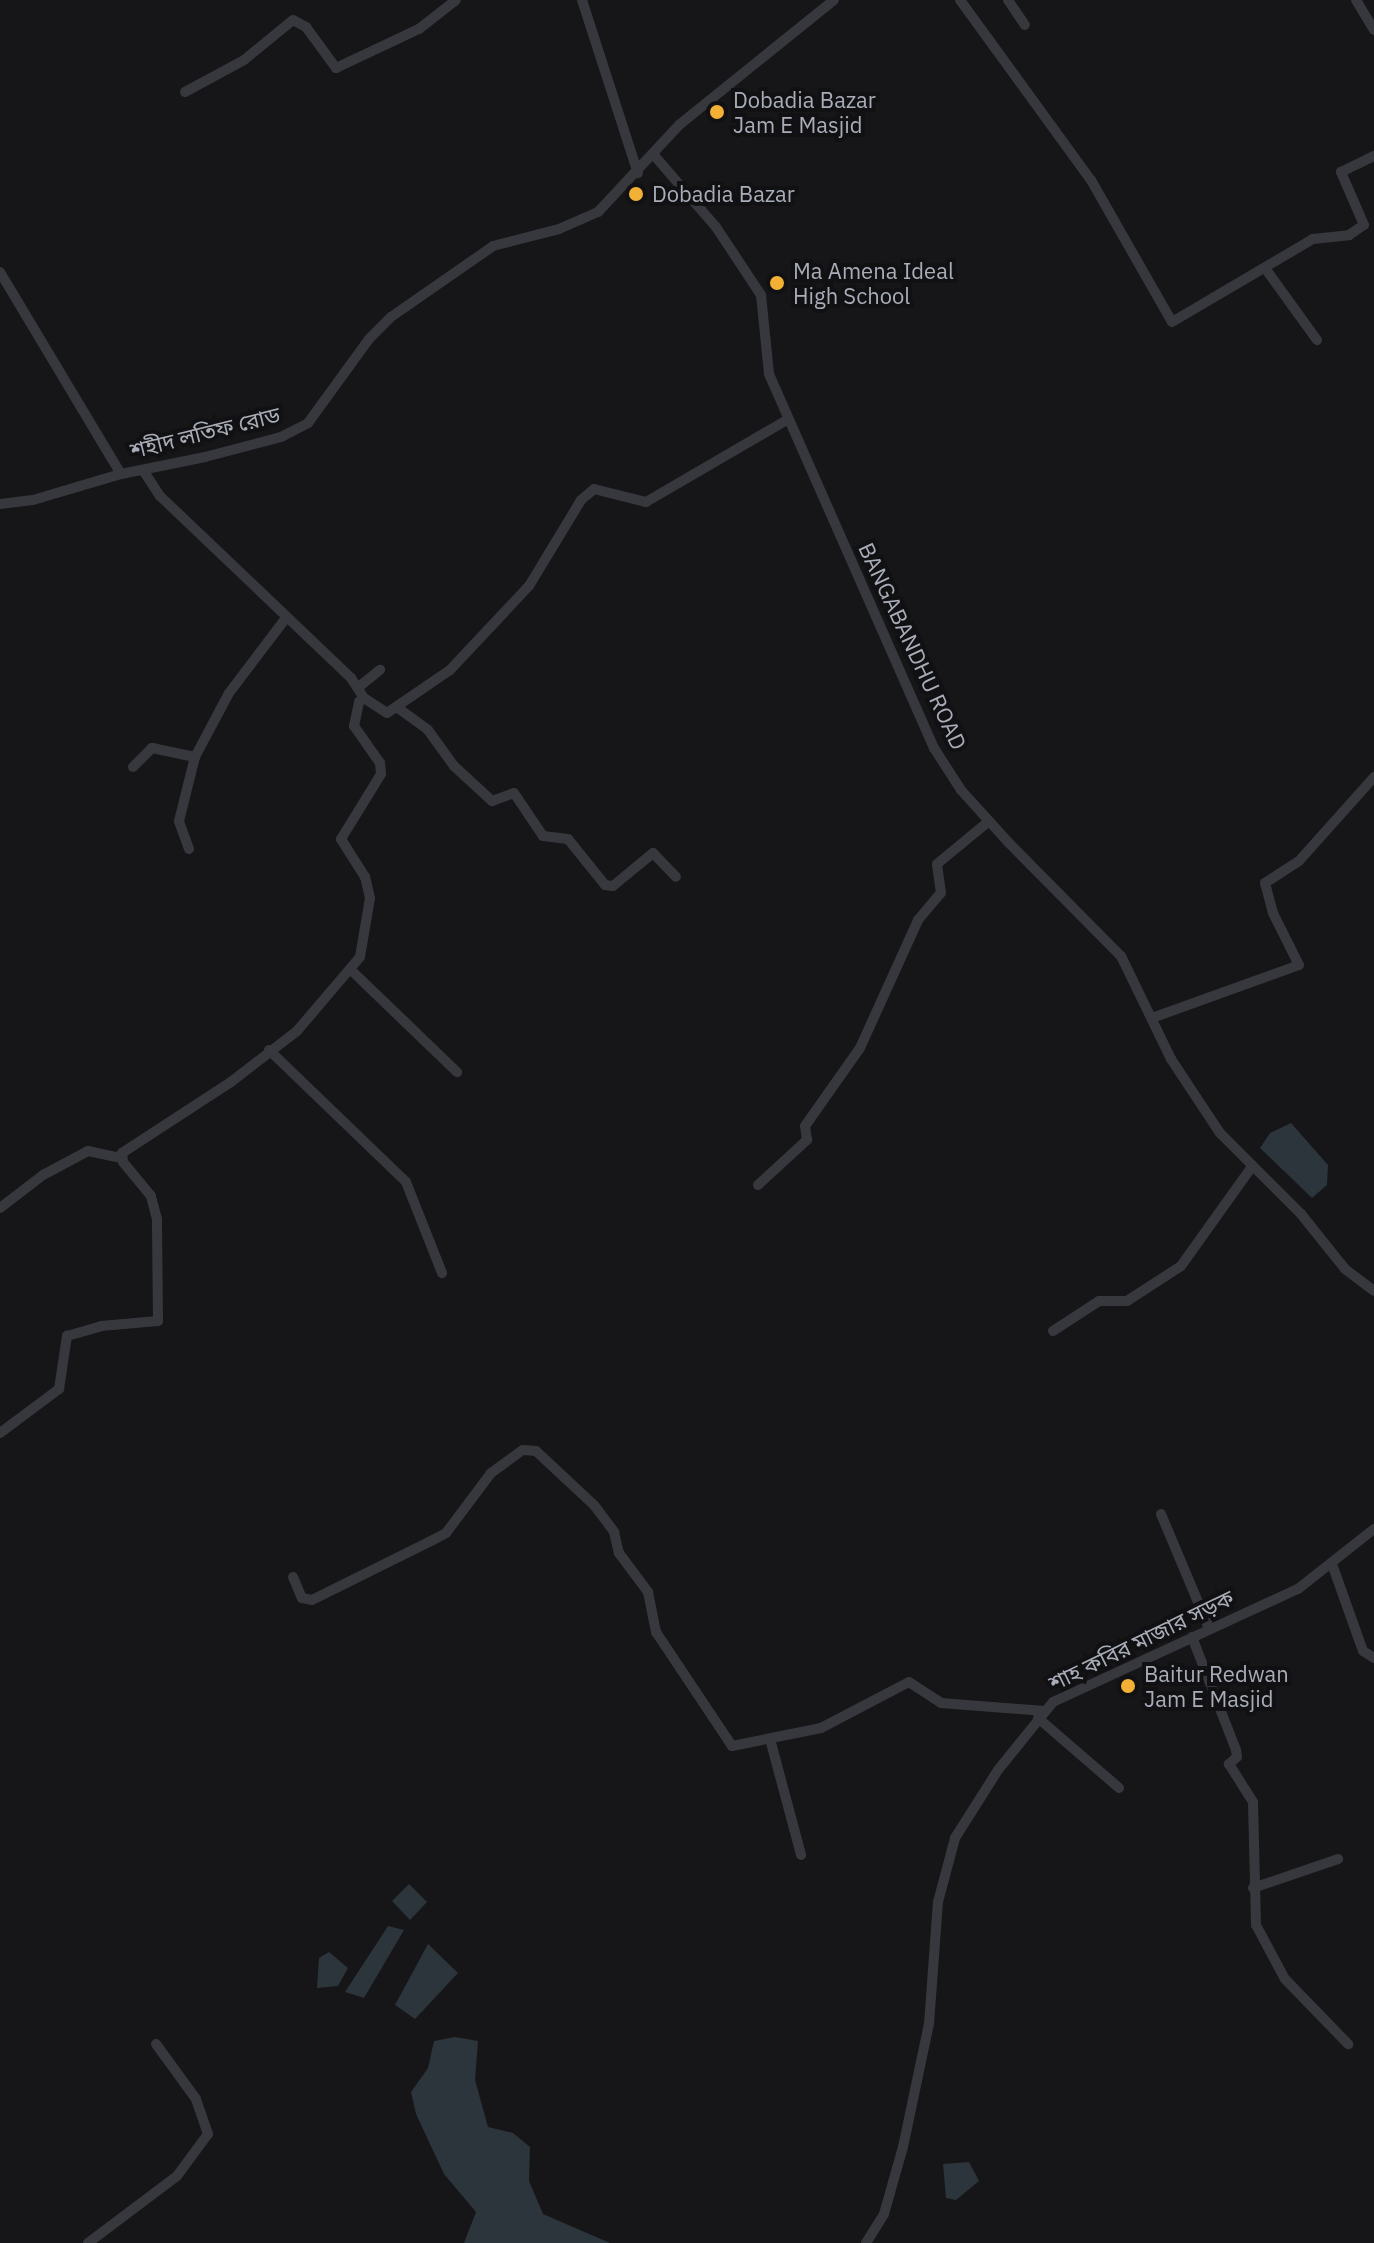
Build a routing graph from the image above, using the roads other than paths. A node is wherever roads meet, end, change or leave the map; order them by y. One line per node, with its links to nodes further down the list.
1 (456, 0): 9 (street)
2 (582, 0): 12 (street)
3 (834, 0): 10 (street, শহীদ লতিফ রোড)
4 (960, 0): 14 (street)
5 (1008, 0): 7 (street)
6 (1356, 0): 8 (street)
7 (1025, 25)
8 (1374, 30)
9 (185, 92)
10 (653, 154): 12 (street, শহীদ লতিফ রোড); 17 (street, BANGABANDHU ROAD)
11 (1374, 156): 13 (street)
12 (638, 173): 18 (street, শহীদ লতিফ রোড)
13 (1369, 228): 14 (street)
14 (1265, 268): 16 (street)
15 (0, 272): 19 (street)
16 (1317, 340)
17 (787, 420): 25 (street); 29 (street, BANGABANDHU ROAD)
18 (143, 470): 19 (street, শহীদ লতিফ রোড); 21 (street)
19 (121, 474): 20 (street, শহীদ লতিফ রোড)
20 (0, 504)
21 (286, 618): 23 (street); 26 (street)
22 (380, 670): 23 (street)
23 (360, 686): 24 (street)
24 (364, 698): 25 (street); 32 (street)
25 (398, 708): 31 (street)
26 (195, 757): 27 (street); 30 (street)
27 (133, 767)
28 (1374, 777): 33 (street)
29 (989, 821): 33 (street, BANGABANDHU ROAD); 38 (street)
30 (189, 849)
31 (676, 877)
32 (352, 971): 34 (street); 35 (street)
33 (1152, 1018): 37 (street, BANGABANDHU ROAD)
34 (269, 1050): 36 (street); 40 (street)
35 (457, 1072)
36 (120, 1158): 39 (street); 43 (street)
37 (1251, 1168): 41 (street, BANGABANDHU ROAD); 42 (street)
38 (758, 1185)
39 (0, 1208)
40 (442, 1273)
41 (1374, 1291)
42 (1053, 1331)
43 (0, 1433)
44 (1161, 1514): 48 (street)
45 (1374, 1529): 46 (street, শাহ কবির মাজার সড়ক)
46 (1332, 1564): 48 (street, শাহ কবির মাজার সড়ক); 50 (street)
47 (293, 1577): 52 (street)
48 (1209, 1628): 49 (street, শাহ কবির মাজার সড়ক)
49 (1192, 1637): 51 (street, শাহ কবির মাজার সড়ক); 56 (street)
50 (1374, 1658)
51 (1041, 1714): 52 (street); 53 (street); 60 (street, শাহ কবির মাজার সড়ক)
52 (770, 1739): 54 (street)
53 (1119, 1788)
54 (801, 1855)
55 (1338, 1859): 56 (street)
56 (1253, 1888): 58 (street)
57 (156, 2044): 59 (street)
58 (1348, 2044)
59 (88, 2243)
60 (866, 2243)

